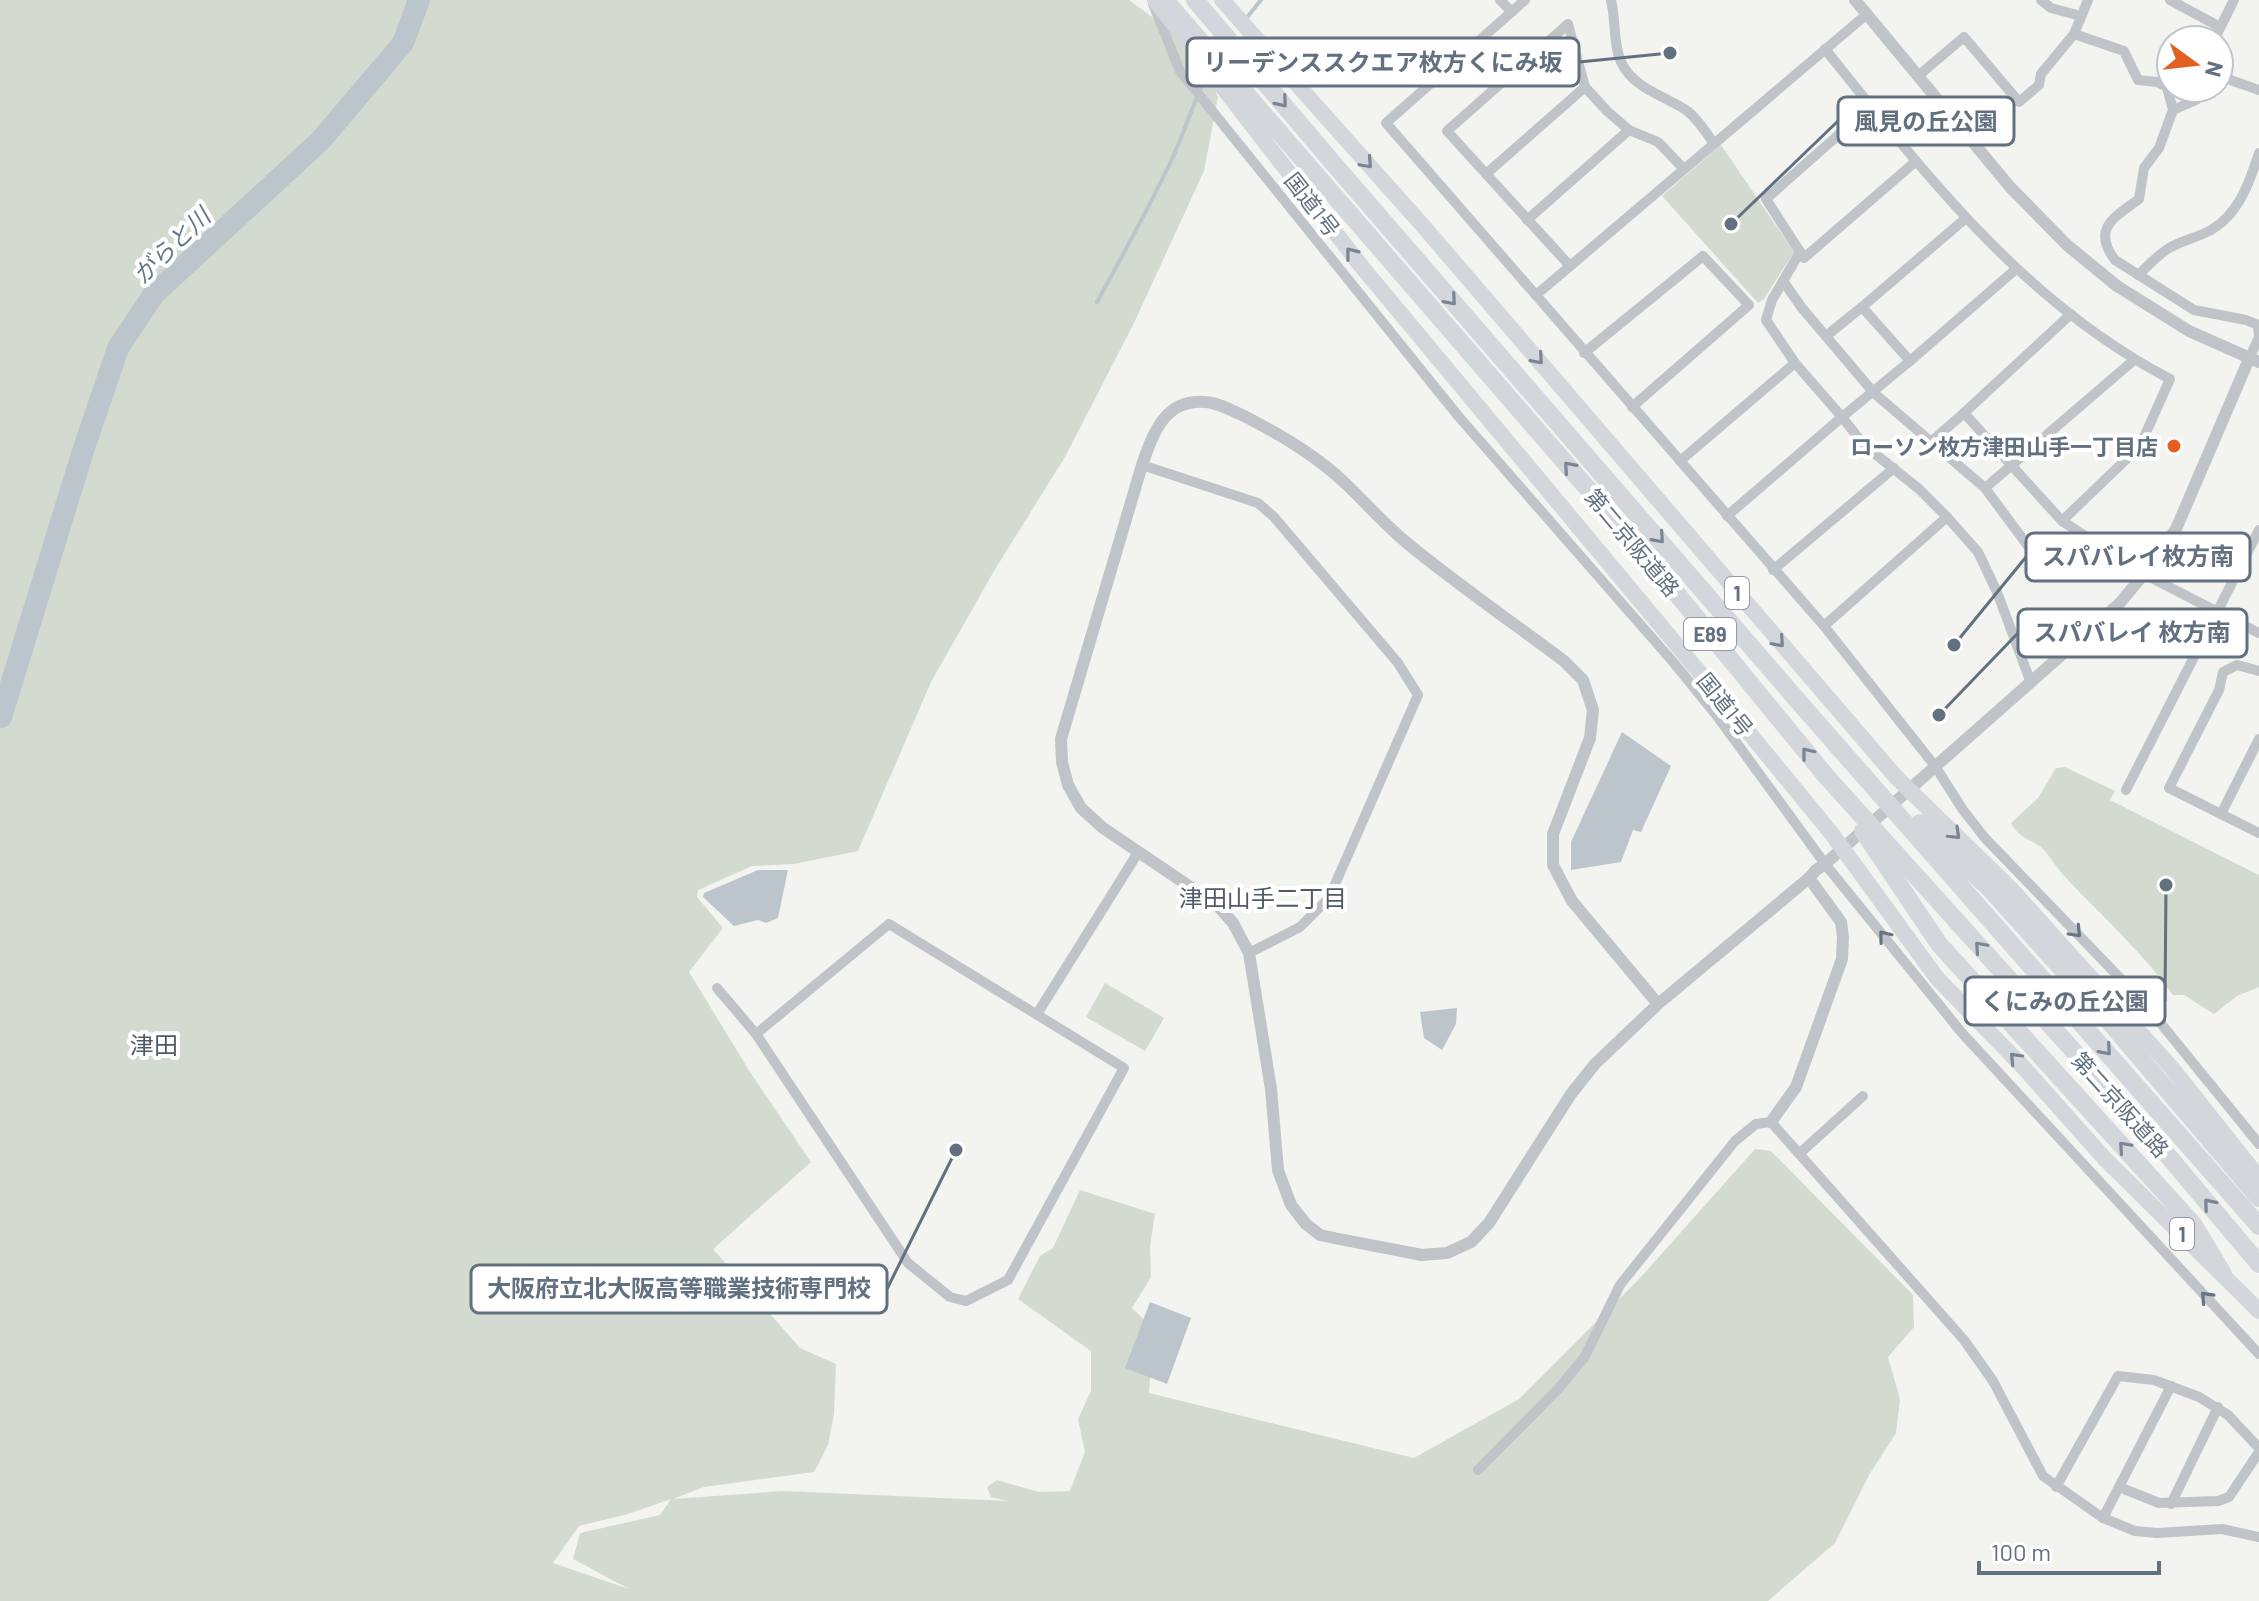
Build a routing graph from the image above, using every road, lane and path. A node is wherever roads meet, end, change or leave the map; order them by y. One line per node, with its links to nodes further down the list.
1 (1153, 0): 80 (street); 95 (highway, 国道1号 / 1, one-way to 1)
2 (1165, 0): 75 (highway, 第二京阪道路 / E89, one-way to 2)
3 (1195, 0): 73 (highway, 第二京阪道路 / E89, one-way to 73)
4 (1222, 0): 91 (highway, 1, one-way to 91)
5 (1500, 0): 13 (street)
6 (1525, 0): 13 (street)
7 (1611, 0): 28 (street)
8 (1855, 0): 14 (street)
9 (2041, 0): 15 (street)
10 (2088, 0): 15 (street)
11 (2170, 0): 16 (street)
12 (2234, 0): 17 (street)
13 (1512, 12): 40 (street)
14 (1867, 14): 19 (street); 20 (street)
15 (2081, 16): 18 (street)
16 (2214, 24)
17 (2222, 24)
18 (2074, 34): 20 (street); 26 (street)
19 (1825, 49): 25 (street); 28 (street)
20 (1918, 76): 47 (street)
21 (2235, 82): 23 (street)
22 (1585, 87): 27 (street); 32 (street); 32 (street)
23 (2259, 90)
24 (2187, 104): 26 (street)
25 (1871, 106): 30 (street); 35 (street)
26 (2173, 110): 38 (street)
27 (1629, 130): 31 (street); 34 (street)
28 (1714, 144): 31 (street)
29 (2259, 153): 38 (street)
30 (1915, 162): 33 (street); 35 (street)
31 (1684, 169): 36 (street)
32 (1486, 174): 34 (street)
33 (1966, 218): 37 (street); 41 (street)
34 (1527, 220): 36 (street)
35 (1800, 252): 39 (street)
36 (1570, 266): 40 (street)
37 (2016, 269): 42 (street); 48 (street)
38 (2138, 275): 44 (street)
39 (1783, 281): 43 (street); 49 (street)
40 (1536, 295): 45 (street)
41 (1862, 307): 43 (street); 48 (street)
42 (2071, 314): 46 (street); 52 (street)
43 (1826, 336): 50 (street)
44 (2259, 337): 47 (street)
45 (1584, 353): 51 (street); 51 (street)
46 (2134, 360): 57 (street); 62 (street)
47 (2254, 360): 66 (street)
48 (1910, 361): 50 (street)
49 (1795, 363): 53 (street); 55 (street)
50 (1874, 393): 53 (street); 54 (street)
51 (1632, 407): 55 (street)
52 (1964, 413): 54 (street); 57 (street)
53 (1842, 417): 58 (street); 60 (street)
54 (1932, 441): 59 (street)
55 (1680, 461): 60 (street)
56 (1142, 465): 79 (street); 82 (street); 84 (street)
57 (2012, 467): 59 (street); 62 (street)
58 (1894, 468): 61 (street); 65 (street)
59 (1985, 488): 64 (street)
60 (1727, 516): 65 (street)
61 (1947, 517): 68 (street); 71 (street)
62 (2062, 521): 66 (street)
63 (2259, 530): 67 (street)
64 (2028, 546)
65 (1773, 570): 68 (street)
66 (2144, 574): 67 (street); 71 (street)
67 (2217, 612): 69 (street); 76 (street)
68 (1824, 626): 74 (street)
69 (2259, 633)
70 (2259, 671): 77 (street)
71 (2031, 683): 74 (street)
72 (2259, 739): 77 (street)
73 (1834, 742): 92 (highway); 93 (highway, 第二京阪道路 / E89, one-way to 93)
74 (1935, 766): 80 (street); 89 (street, one-way to 89)
75 (1826, 776): 94 (highway, 第二京阪道路 / E89, one-way to 75); 95 (highway, one-way to 75)
76 (2126, 790)
77 (2221, 814): 78 (street)
78 (2259, 833)
79 (1139, 851): 82 (street); 85 (street)
80 (1825, 864): 81 (street); 97 (street, one-way to 80)
81 (1809, 878): 84 (street); 88 (street)
82 (1249, 953): 84 (street)
83 (717, 988): 86 (street)
84 (1658, 1004)
85 (1037, 1014): 86 (street); 86 (street)
86 (756, 1034)
87 (1863, 1096): 90 (street)
88 (1771, 1122): 90 (street); 101 (street)
89 (2259, 1144)
90 (1800, 1153): 102 (street)
91 (2259, 1178)
92 (2259, 1198)
93 (2259, 1226)
94 (2259, 1264)
95 (2223, 1274): 96 (highway, 国道1号 / 1)
96 (2259, 1311)
97 (2259, 1354)
98 (2171, 1386): 99 (street); 102 (street); 103 (street)
99 (2218, 1407): 100 (street); 104 (street)
100 (2259, 1450): 104 (street)
101 (1478, 1470)
102 (2056, 1487): 105 (street)
103 (2119, 1487): 104 (street); 105 (street)
104 (2171, 1504)
105 (2103, 1518): 106 (street)
106 (2259, 1537)

